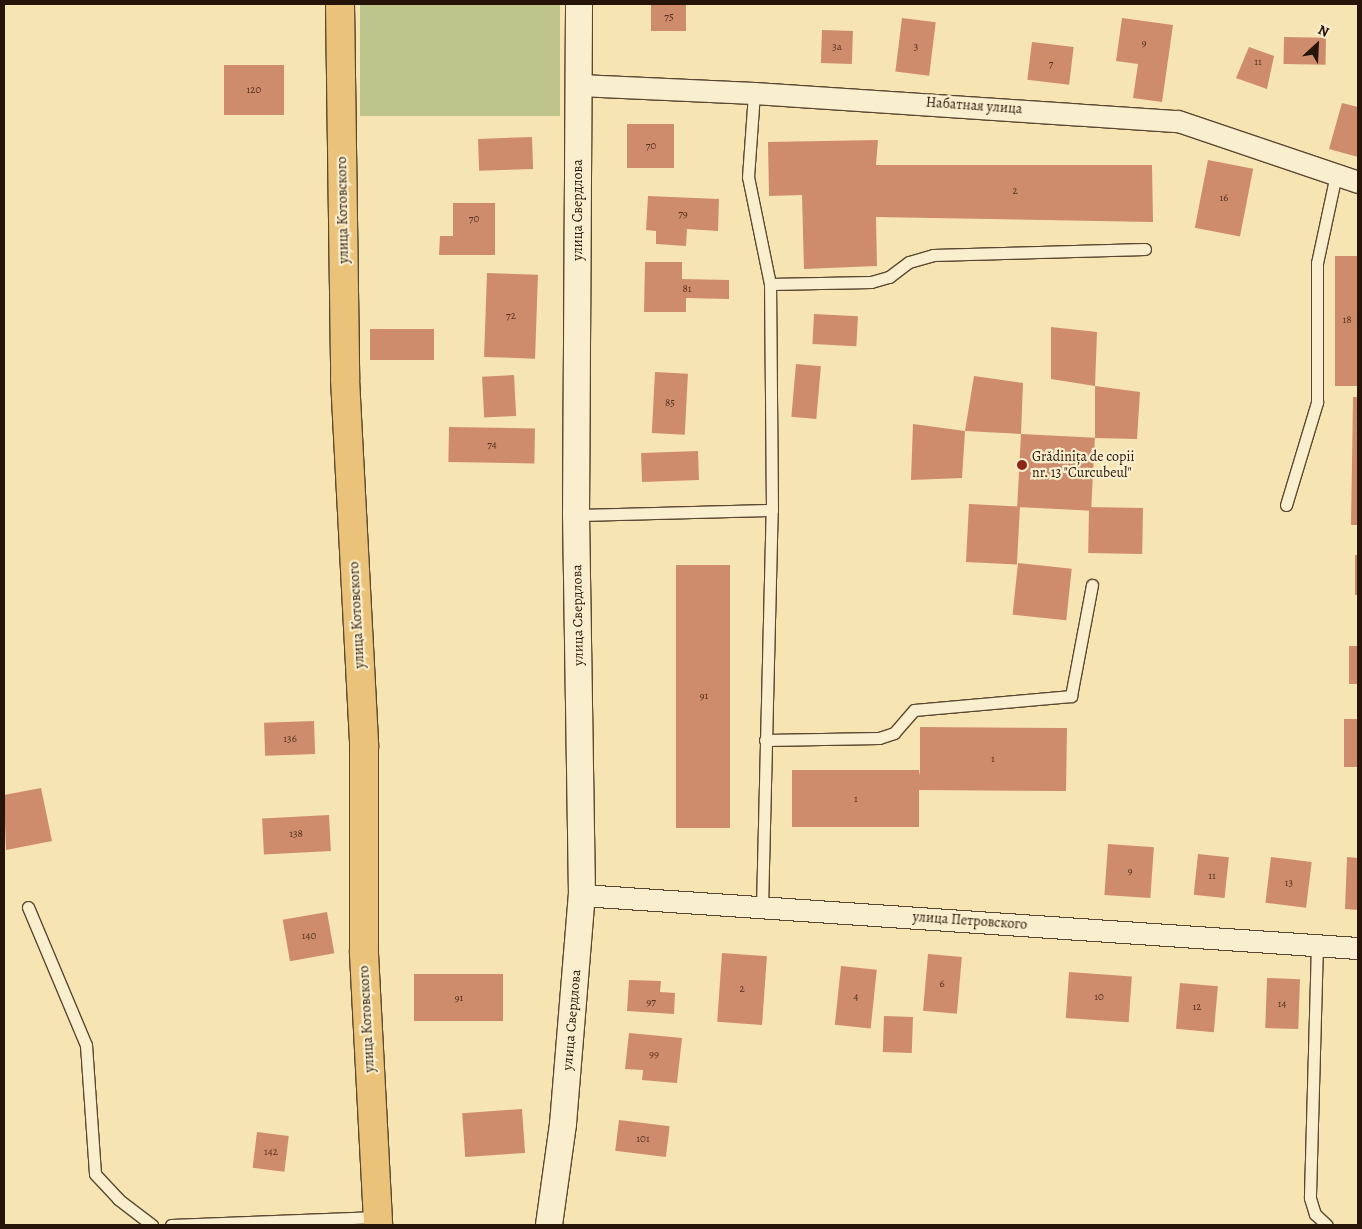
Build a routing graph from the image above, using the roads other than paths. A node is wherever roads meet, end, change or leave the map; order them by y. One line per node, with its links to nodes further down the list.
1 (340, 4): 19 (highway, улица Котовского)
2 (579, 4): 3 (street, улица Свердлова)
3 (579, 85): 4 (street, Набатная улица); 11 (street, улица Свердлова)
4 (754, 92): 5 (street, Набатная улица); 8 (lane)
5 (1336, 174): 6 (street, Набатная улица); 9 (lane)
6 (1358, 182)
7 (1145, 249): 8 (lane)
8 (770, 284): 10 (lane)
9 (1286, 505)
10 (772, 510): 11 (lane); 13 (lane)
11 (576, 515): 14 (street, улица Свердлова)
12 (1092, 585): 13 (lane)
13 (765, 740): 16 (lane)
14 (582, 895): 16 (street, улица Петровского); 22 (street, улица Свердлова)
15 (28, 907): 20 (lane)
16 (762, 907): 17 (street, улица Петровского)
17 (1317, 944): 18 (street, улица Петровского); 23 (lane)
18 (1358, 948)
19 (378, 1221): 21 (lane)
20 (152, 1225)
21 (171, 1225)
22 (549, 1225)
23 (1328, 1225)

